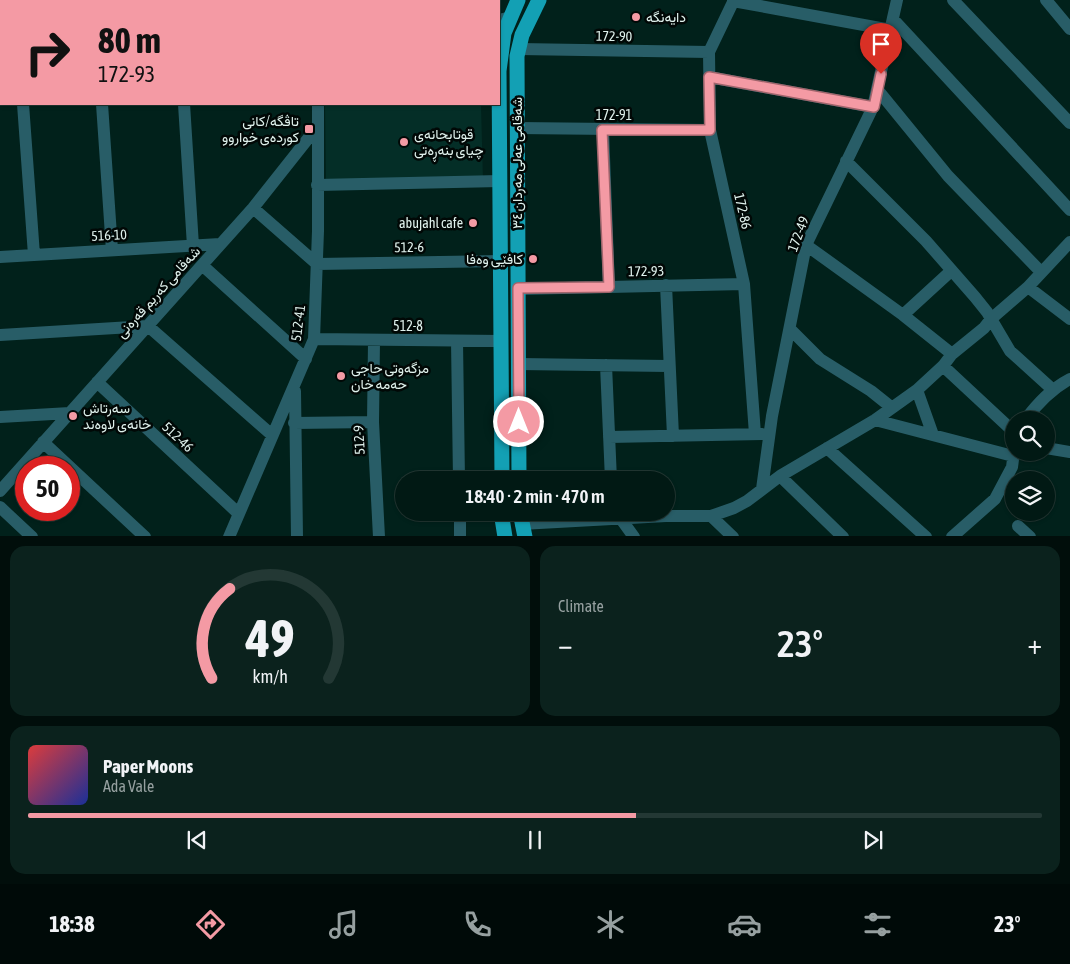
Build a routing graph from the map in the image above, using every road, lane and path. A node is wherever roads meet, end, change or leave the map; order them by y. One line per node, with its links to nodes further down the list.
1 (518, 0): 9 (main road, شەقامی عەلی مەردان ٣٤)
2 (540, 0): 11 (main road, شەقامی عەلی مەردان ٣٤)
3 (734, 0): 8 (street); 12 (street, 172-86)
4 (897, 0): 8 (street, 172-49)
5 (1046, 0): 7 (street)
6 (960, 2): 22 (street)
7 (1056, 5): 10 (street)
8 (892, 24): 15 (street, 172-49); 31 (street)
9 (503, 25): 13 (main road, شەقامی عەلی مەردان ٣٤)
10 (1070, 29)
11 (519, 49): 12 (street, 172-90); 24 (main road, شەقامی عەلی مەردان ٣٤)
12 (709, 52): 14 (street, 172-86)
13 (500, 60)
14 (709, 77): 21 (street); 26 (street, 172-86)
15 (877, 89): 21 (street, 172-49); 43 (street)
16 (23, 105): 37 (street)
17 (102, 105): 36 (street)
18 (184, 105): 35 (street)
19 (318, 105): 23 (street)
20 (499, 105): 28 (main road, شەقامی عەلی مەردان ٣٤)
21 (874, 107): 27 (street, 172-49)
22 (1070, 124)
23 (318, 126): 29 (street, 512-41); 30 (street, شەقامی کەریم قەرەنی)
24 (517, 128): 25 (street, 172-91); 48 (main road, شەقامی عەلی مەردان ٣٤)
25 (602, 130): 26 (street, 172-91); 46 (street)
26 (710, 130): 44 (street, 172-86)
27 (846, 161): 34 (street, 172-49); 42 (street)
28 (500, 182): 29 (street); 39 (main road, شەقامی عەلی مەردان ٣٤)
29 (317, 185): 40 (street, 512-41)
30 (253, 208): 33 (street, شەقامی کەریم قەرەنی); 40 (street)
31 (1070, 210)
32 (1070, 242): 43 (street)
33 (220, 244): 35 (street, 516-10); 41 (street, شەقامی کەریم قەرەنی)
34 (806, 245): 49 (street); 53 (street, 172-49)
35 (193, 246): 36 (street, 516-10)
36 (112, 250): 37 (street, 516-10)
37 (34, 255): 38 (street, 516-10)
38 (0, 257)
39 (501, 261): 40 (street, 512-6); 56 (main road, شەقامی عەلی مەردان ٣٤)
40 (317, 264): 55 (street, 512-41)
41 (202, 265): 52 (street, شەقامی کەریم قەرەنی); 60 (street)
42 (951, 271): 49 (street); 50 (street)
43 (1041, 272): 47 (street)
44 (744, 284): 45 (street, 172-93); 79 (street, 172-86)
45 (666, 285): 46 (street, 172-93); 63 (street)
46 (609, 287): 48 (street, 172-93)
47 (1028, 287): 50 (street); 51 (street)
48 (518, 288): 61 (main road, شەقامی عەلی مەردان ٣٤)
49 (903, 315): 59 (street)
50 (991, 319): 59 (street); 68 (street)
51 (1070, 319)
52 (148, 326): 54 (street); 66 (street, شەقامی کەریم قەرەنی); 80 (street)
53 (790, 329): 70 (street); 78 (street, 172-49)
54 (0, 335)
55 (314, 339): 57 (street, 512-8); 60 (street, 512-41)
56 (502, 340): 58 (street, 512-8); 91 (main road, شەقامی عەلی مەردان ٣٤)
57 (374, 341): 58 (street, 512-8); 75 (street, 512-9)
58 (457, 341): 90 (street)
59 (952, 354): 64 (street)
60 (306, 359): 67 (street, 512-41)
61 (519, 364): 62 (street); 92 (main road, شەقامی عەلی مەردان ٣٤)
62 (606, 365): 63 (street); 83 (street)
63 (668, 366): 82 (street)
64 (943, 366): 69 (street); 77 (street)
65 (1070, 379): 68 (street)
66 (98, 382): 72 (street, شەقامی کەریم قەرەنی); 98 (street, 512-46)
67 (295, 383): 76 (street); 80 (street, 512-41)
68 (1052, 389): 71 (street)
69 (917, 390): 70 (street); 81 (street)
70 (891, 407): 74 (street)
71 (1031, 411)
72 (70, 413): 73 (street); 84 (street, شەقامی کەریم قەرەنی)
73 (0, 417)
74 (875, 420): 81 (street); 85 (street)
75 (373, 422): 76 (street); 111 (street, 512-9)
76 (294, 423): 110 (street)
77 (1005, 424)
78 (770, 433): 79 (street); 95 (street, 172-49)
79 (755, 434): 82 (street)
80 (272, 435): 98 (street, 512-41)
81 (933, 435): 87 (street)
82 (673, 436): 83 (street)
83 (609, 437): 93 (street)
84 (43, 442): 96 (street, شەقامی کەریم قەرەنی); 108 (street)
85 (827, 448): 94 (street); 117 (street)
86 (1055, 450): 88 (street)
87 (1005, 452)
88 (1070, 452)
89 (1013, 461): 118 (street)
90 (459, 471)
91 (502, 471)
92 (519, 471)
93 (610, 471)
94 (780, 476): 95 (street); 116 (street)
95 (762, 489): 100 (street)
96 (0, 491)
97 (0, 507): 107 (street)
98 (238, 513): 109 (street, 512-41)
99 (675, 516): 100 (street)
100 (710, 516): 115 (street)
101 (460, 521): 112 (street)
102 (503, 521): 113 (main road)
103 (562, 521): 105 (street)
104 (619, 521): 114 (street)
105 (522, 524)
106 (1018, 526): 119 (street)
107 (32, 536)
108 (145, 536)
109 (228, 536)
110 (297, 536)
111 (379, 536)
112 (460, 536)
113 (505, 536)
114 (634, 536)
115 (733, 536)
116 (843, 536)
117 (926, 536)
118 (952, 536)
119 (1030, 536)

